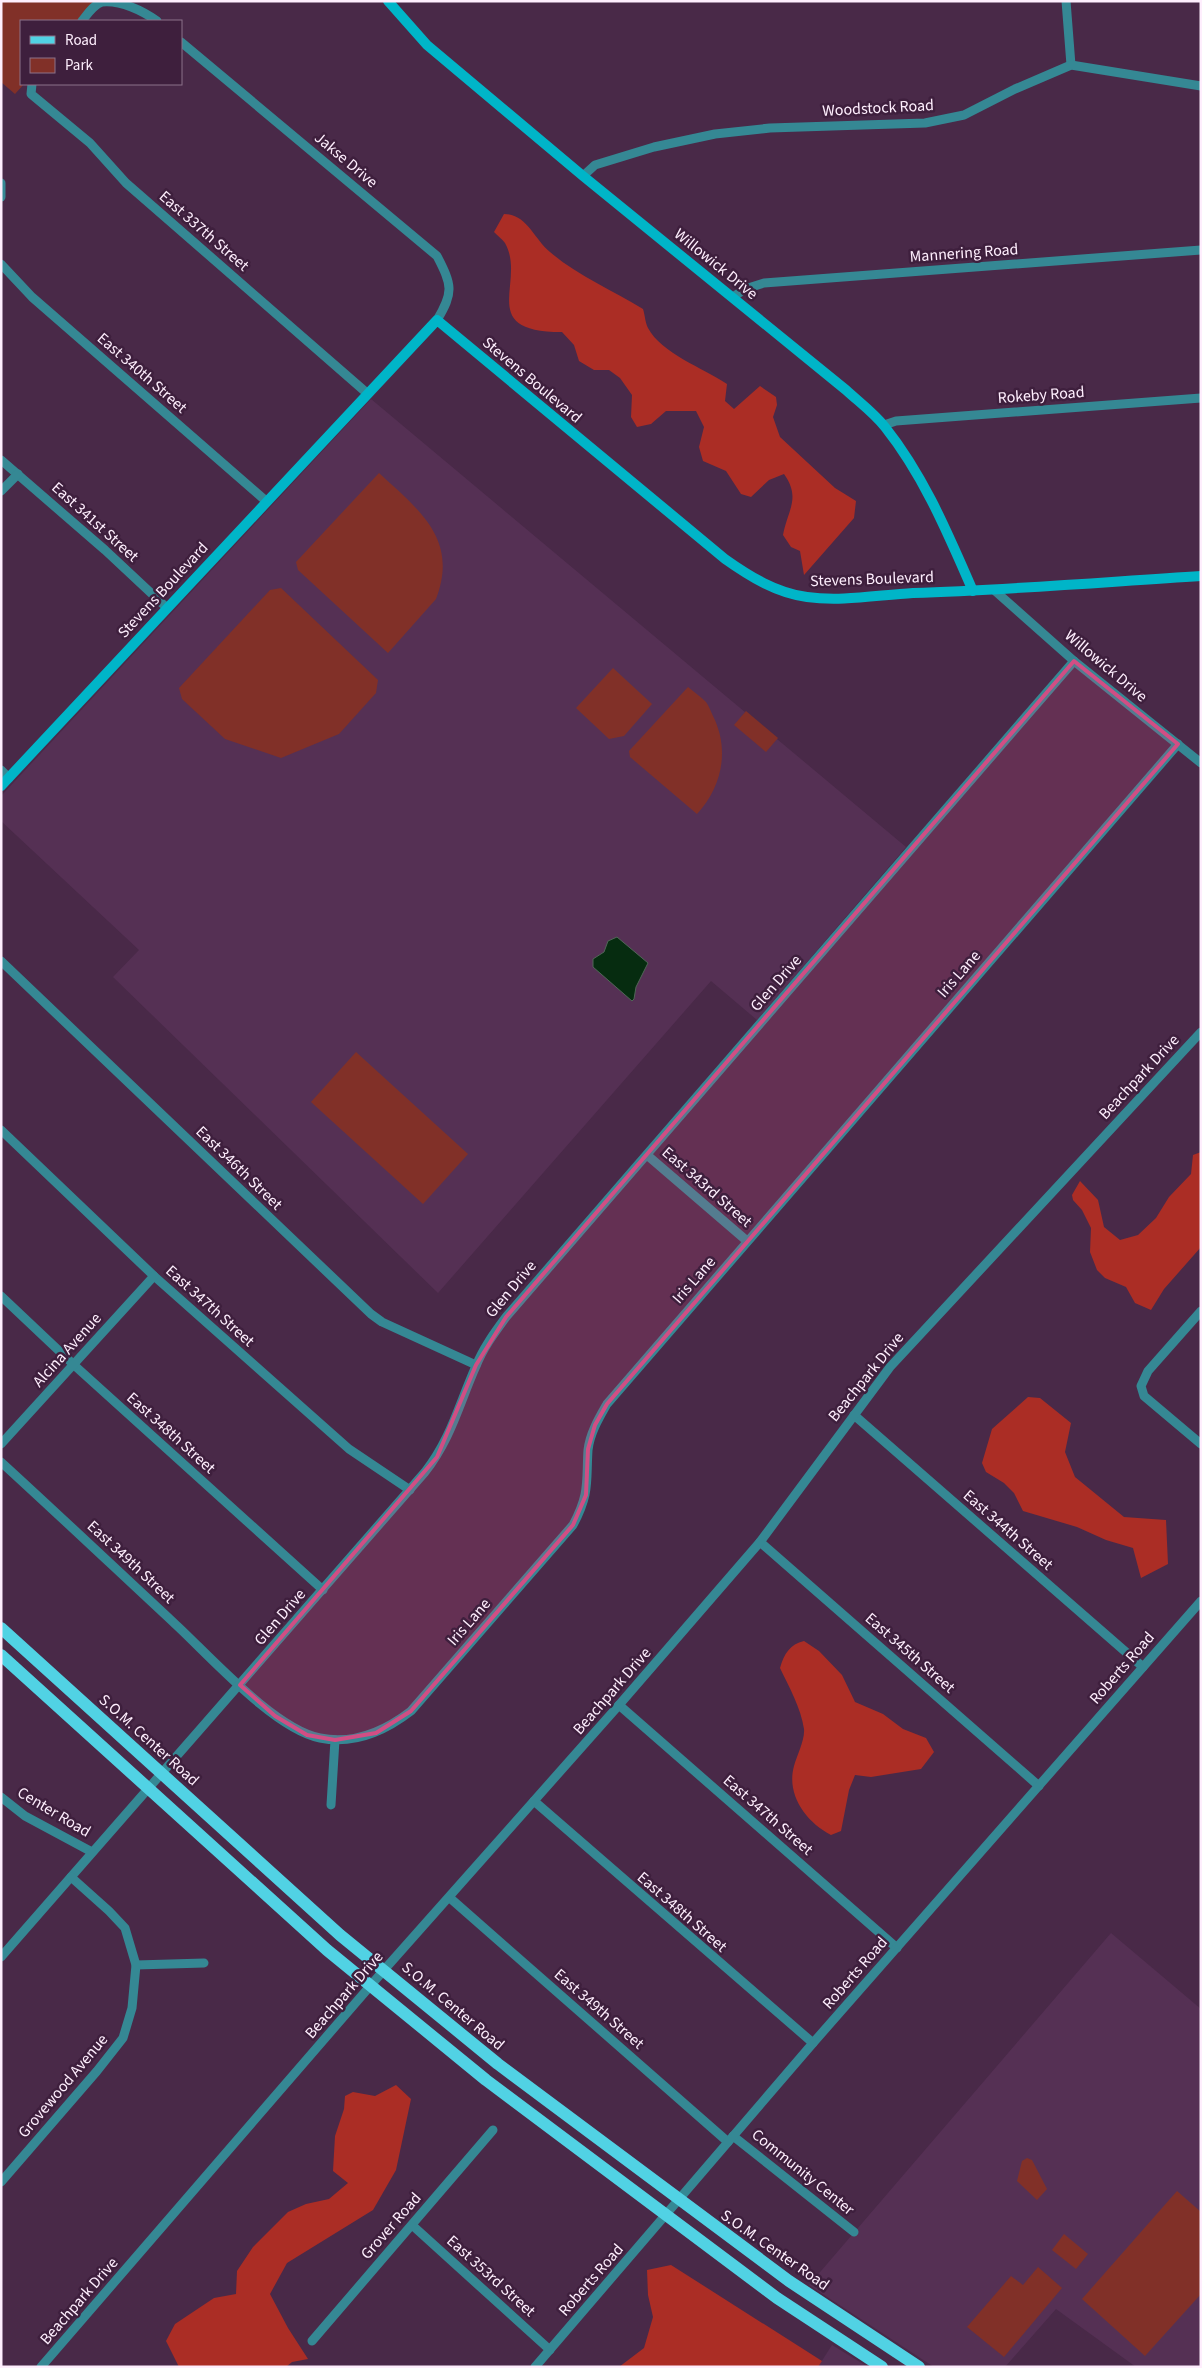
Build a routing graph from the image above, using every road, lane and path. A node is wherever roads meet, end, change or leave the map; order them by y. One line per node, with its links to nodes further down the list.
1 (388, 1): 10 (street, Willowick Drive)
2 (1066, 1): 7 (street)
3 (115, 2): 4 (street); 5 (street)
4 (83, 20)
5 (155, 20)
6 (182, 43): 16 (street, Jakse Drive)
7 (1071, 65): 9 (street); 10 (street, Woodstock Road)
8 (32, 85): 17 (street, East 337th Street)
9 (1201, 86)
10 (583, 176): 15 (street, Willowick Drive)
11 (1, 183): 12 (street)
12 (1, 197)
13 (1201, 250): 15 (street, Mannering Road)
14 (1, 264): 23 (street, East 340th Street)
15 (733, 297): 19 (street, Willowick Drive)
16 (436, 320): 17 (street, Stevens Boulevard); 26 (street, Stevens Boulevard)
17 (368, 394): 23 (street, Stevens Boulevard)
18 (1201, 398): 19 (street, Rokeby Road)
19 (884, 425): 26 (street, Willowick Drive)
20 (1, 460): 21 (street, East 341st Street)
21 (18, 474): 22 (street); 27 (street, East 341st Street)
22 (1, 491)
23 (266, 501): 27 (street, Stevens Boulevard)
24 (1201, 576): 25 (street, Stevens Boulevard)
25 (994, 590): 26 (street, Stevens Boulevard); 28 (street, Willowick Drive)
26 (973, 591)
27 (167, 608): 32 (street, Stevens Boulevard)
28 (1074, 661): 29 (street, Willowick Drive); 37 (street, Glen Drive)
29 (1178, 744): 30 (street, Willowick Drive); 38 (street, Iris Lane)
30 (1201, 763)
31 (1, 770): 32 (street)
32 (10, 778): 33 (street, Stevens Boulevard)
33 (1, 786)
34 (1, 961): 43 (street, East 346th Street)
35 (1201, 1032): 44 (street, Beachpark Drive)
36 (1, 1130): 39 (street, East 347th Street)
37 (647, 1155): 38 (street, East 343rd Street); 43 (street, Glen Drive)
38 (747, 1241): 57 (street, Iris Lane)
39 (154, 1276): 42 (street, Alcina Avenue); 48 (street, East 347th Street)
40 (1, 1296): 42 (street, East 348th Street)
41 (1201, 1311): 46 (street)
42 (74, 1365): 45 (street, Alcina Avenue); 50 (street, East 348th Street)
43 (476, 1365): 48 (street, Glen Drive)
44 (854, 1415): 49 (street, Beachpark Drive); 54 (street, East 344th Street)
45 (1, 1444)
46 (1201, 1444)
47 (1, 1462): 55 (street, East 349th Street)
48 (410, 1490): 50 (street, Glen Drive)
49 (760, 1542): 56 (street, Beachpark Drive); 59 (street, East 345th Street)
50 (323, 1590): 55 (street, Glen Drive)
51 (1201, 1601): 54 (street, Roberts Road)
52 (1, 1628): 58 (main road, S.O.M. Center Road)
53 (1, 1655): 60 (main road)
54 (1143, 1667): 59 (street, Roberts Road)
55 (240, 1685): 57 (street, Iris Lane); 58 (street, Glen Drive)
56 (619, 1705): 62 (street, Beachpark Drive); 67 (street, East 347th Street)
57 (335, 1740): 63 (street)
58 (162, 1773): 60 (street, Glen Drive); 71 (main road, S.O.M. Center Road)
59 (1039, 1786): 67 (street, Roberts Road)
60 (148, 1788): 64 (street, Glen Drive); 72 (main road)
61 (1, 1797): 64 (street, Center Road)
62 (534, 1801): 66 (street, Beachpark Drive); 73 (street, East 348th Street)
63 (331, 1805)
64 (92, 1852): 65 (street, Glen Drive)
65 (71, 1877): 68 (street, Glen Drive); 70 (street, Grovewood Avenue)
66 (450, 1898): 71 (street, Beachpark Drive); 75 (street, East 349th Street)
67 (897, 1948): 73 (street, Roberts Road)
68 (1, 1956)
69 (204, 1963): 70 (street)
70 (136, 1965): 76 (street, Grovewood Avenue)
71 (384, 1970): 72 (street, Beachpark Drive); 77 (main road, S.O.M. Center Road)
72 (372, 1986): 78 (main road); 83 (street, Beachpark Drive)
73 (813, 2044): 75 (street, Roberts Road)
74 (493, 2130): 79 (street, Grover Road)
75 (730, 2139): 77 (street, Roberts Road); 80 (street, Community Center)
76 (1, 2182)
77 (677, 2199): 78 (street, Roberts Road); 86 (main road, S.O.M. Center Road)
78 (665, 2216): 82 (street, Roberts Road); 85 (main road)
79 (412, 2225): 81 (street, Grover Road); 82 (street, East 353rd Street)
80 (854, 2232)
81 (312, 2341)
82 (550, 2350): 84 (street, Roberts Road)
83 (41, 2367)
84 (535, 2367)
85 (882, 2367)
86 (919, 2367)

